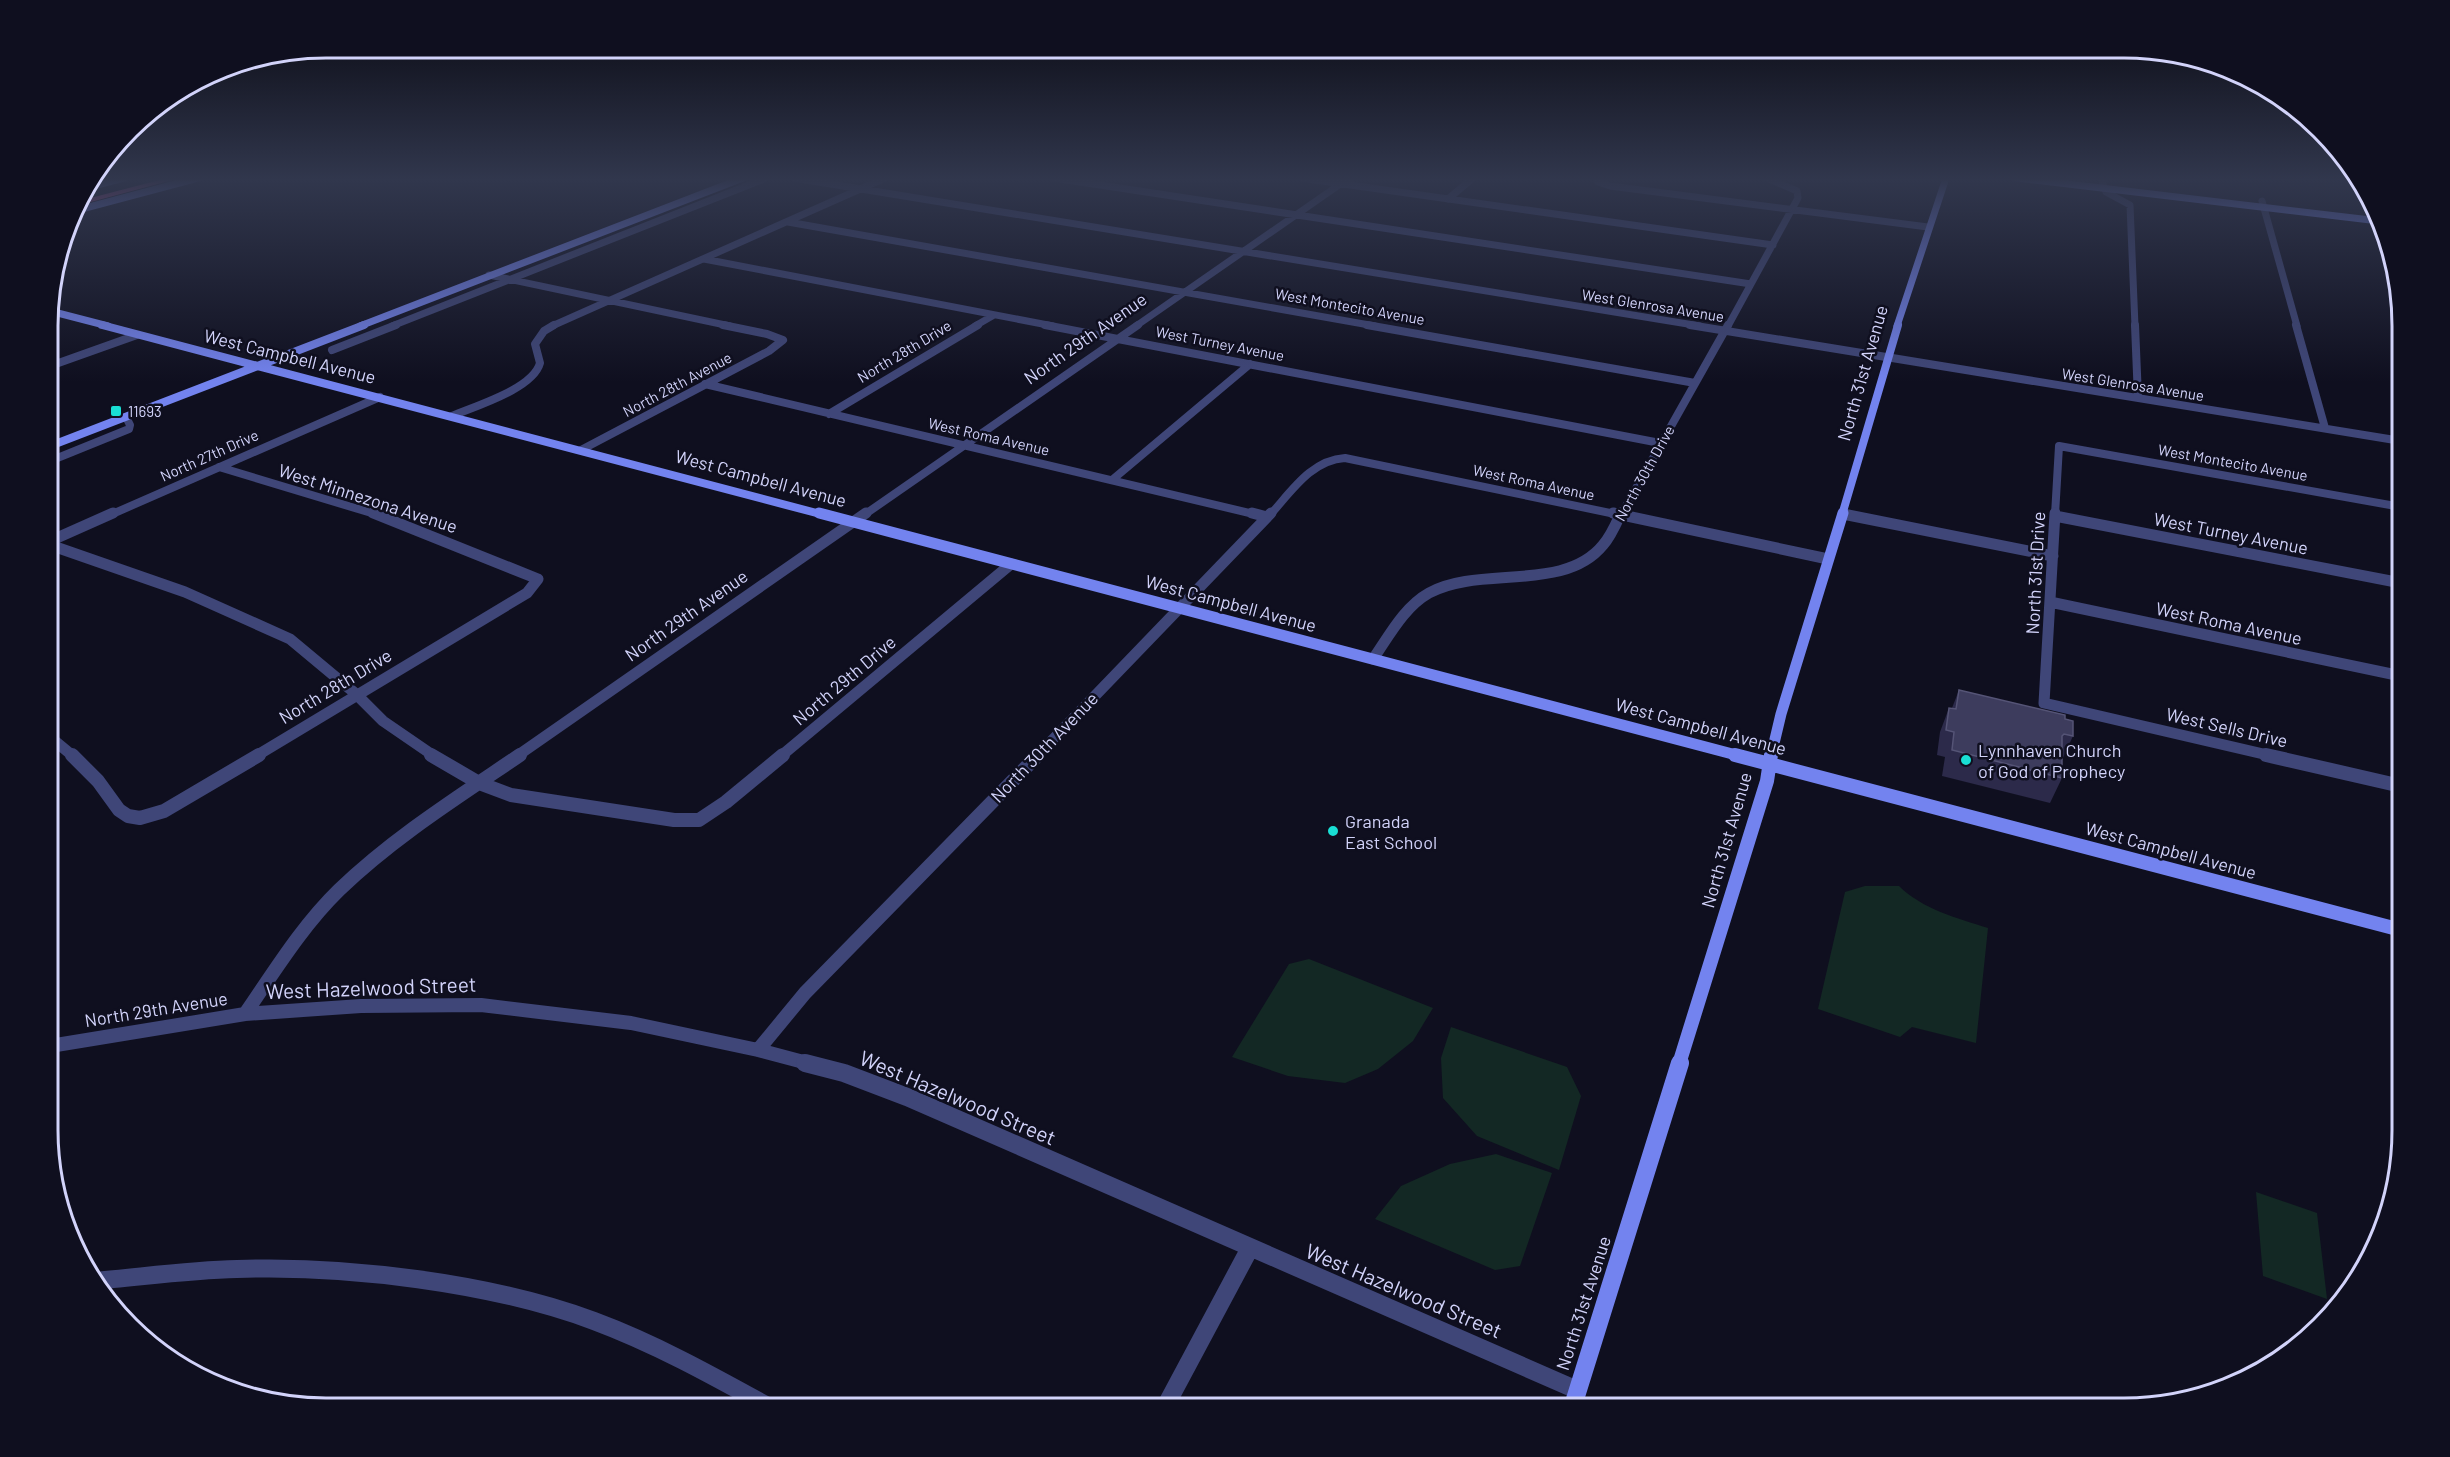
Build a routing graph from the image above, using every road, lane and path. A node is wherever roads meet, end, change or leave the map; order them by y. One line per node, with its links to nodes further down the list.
1 (565, 246): 14 (street)
2 (592, 246): 15 (street)
3 (734, 246): 13 (street)
4 (924, 246): 17 (street, West Montecito Avenue)
5 (1207, 246): 12 (street, West Glenrosa Avenue)
6 (1252, 246): 12 (street, North 29th Avenue)
7 (1500, 246): 16 (street)
8 (1772, 246): 16 (street, North 30th Drive)
9 (1922, 246): 25 (street, North 31st Avenue)
10 (2132, 246): 32 (street)
11 (2275, 246): 36 (street)
12 (1243, 252): 17 (street, North 29th Avenue); 21 (street, West Glenrosa Avenue)
13 (704, 259): 18 (street); 20 (street, West Turney Avenue)
14 (489, 275): 15 (street); 28 (street)
15 (509, 279): 18 (street); 24 (street)
16 (1751, 284): 21 (street, North 30th Drive)
17 (1185, 292): 23 (street, North 29th Avenue); 29 (street, West Montecito Avenue)
18 (608, 300): 30 (street, North 28th Avenue); 34 (street)
19 (59, 314): 22 (street, West Campbell Avenue)
20 (994, 315): 23 (street, West Turney Avenue); 33 (street, North 28th Drive)
21 (1724, 330): 25 (street, West Glenrosa Avenue); 29 (street, North 30th Drive)
22 (137, 335): 26 (street); 28 (street, West Campbell Avenue)
23 (1118, 339): 27 (street, West Turney Avenue); 40 (street, North 29th Avenue)
24 (332, 350)
25 (1887, 357): 32 (street, West Glenrosa Avenue); 48 (street, North 31st Avenue)
26 (58, 363)
27 (1250, 364): 39 (street, West Turney Avenue); 46 (street)
28 (257, 366): 31 (street, West Campbell Avenue); 35 (street)
29 (1695, 382): 39 (street, North 30th Drive)
30 (705, 384): 33 (street, West Roma Avenue); 42 (street, North 28th Avenue)
31 (380, 397): 34 (street, West Campbell Avenue); 45 (street, North 27th Drive)
32 (2138, 398): 36 (street, West Glenrosa Avenue)
33 (829, 414): 40 (street, West Roma Avenue)
34 (452, 416): 42 (street, West Campbell Avenue)
35 (126, 417): 38 (street); 43 (street)
36 (2325, 428): 37 (street, West Glenrosa Avenue)
37 (2392, 439)
38 (58, 443)
39 (1660, 443): 49 (street, North 30th Drive)
40 (963, 446): 46 (street, West Roma Avenue); 52 (street, North 29th Avenue)
41 (2059, 446): 47 (street, West Montecito Avenue); 50 (street, North 31st Drive)
42 (581, 450): 52 (street, West Campbell Avenue)
43 (58, 458)
44 (1339, 458): 49 (street, West Roma Avenue); 51 (street, North 30th Avenue)
45 (219, 467): 53 (street, North 27th Drive); 58 (street, West Minnezona Avenue)
46 (1112, 480): 51 (street, West Roma Avenue)
47 (2392, 505)
48 (1843, 514): 55 (street); 56 (street, North 31st Avenue)
49 (1621, 516): 56 (street, West Roma Avenue); 62 (street, North 30th Drive)
50 (2055, 516): 55 (street, North 31st Drive); 59 (street, West Turney Avenue)
51 (1267, 517): 61 (street, North 30th Avenue)
52 (855, 522): 57 (street, West Campbell Avenue); 68 (street, North 29th Avenue)
53 (58, 537)
54 (58, 548): 64 (street)
55 (2053, 556): 60 (street, North 31st Drive)
56 (1828, 559): 67 (street, North 31st Avenue)
57 (1011, 564): 61 (street, West Campbell Avenue); 68 (street, North 29th Drive)
58 (538, 579): 64 (street, North 28th Drive)
59 (2392, 581)
60 (2050, 602): 63 (street, West Roma Avenue); 65 (street, North 31st Drive)
61 (1180, 608): 62 (street, West Campbell Avenue); 73 (street, North 30th Avenue)
62 (1373, 659): 67 (street, West Campbell Avenue)
63 (2392, 674)
64 (356, 694): 66 (street, North 28th Drive); 68 (street)
65 (2044, 703): 69 (street, West Sells Drive)
66 (58, 743)
67 (1770, 763): 70 (street, West Campbell Avenue); 76 (street, North 31st Avenue)
68 (479, 783): 71 (street, North 29th Avenue)
69 (2392, 784)
70 (2392, 928)
71 (245, 1014): 72 (street, North 29th Avenue); 73 (street, West Hazelwood Street)
72 (58, 1045)
73 (758, 1050): 74 (street, West Hazelwood Street)
74 (1250, 1248): 76 (street, West Hazelwood Street); 78 (street)
75 (105, 1280): 77 (street)
76 (1577, 1390): 79 (street, North 31st Avenue)
77 (749, 1399)
78 (1169, 1399)
79 (1575, 1399)

